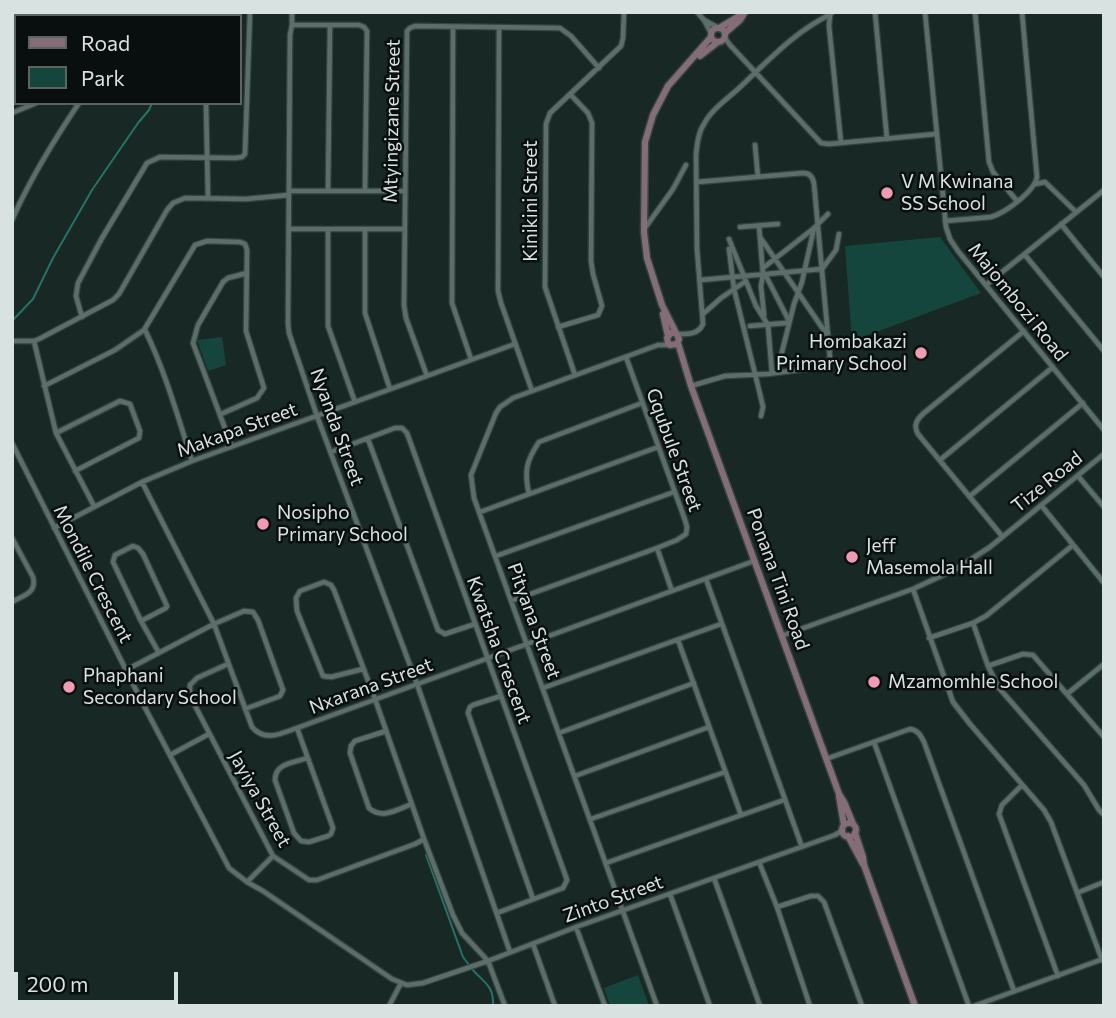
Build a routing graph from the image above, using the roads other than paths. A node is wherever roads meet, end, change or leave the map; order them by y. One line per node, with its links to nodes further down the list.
1 (250, 12): 19 (street)
2 (292, 12): 12 (street, Nyanda Street)
3 (624, 12): 20 (street, Kinikini Street)
4 (697, 12): 11 (street)
5 (744, 12): 16 (street, Ponana Tini Road); 17 (street, Ponana Tini Road)
6 (874, 12): 28 (street)
7 (925, 12): 27 (street, Majombozi Road)
8 (975, 12): 42 (street)
9 (1022, 12): 35 (street)
10 (832, 13): 21 (street); 29 (street)
11 (704, 20): 16 (street); 17 (street)
12 (292, 25): 13 (street); 40 (street, Nyanda Street)
13 (330, 25): 36 (street); 37 (street)
14 (453, 27): 15 (street, Mtyingizane Street); 39 (street, Mtyingizane Street); 93 (street)
15 (499, 27): 20 (street, Mtyingizane Street); 89 (street)
16 (718, 27): 17 (street, Ponana Tini Road)
17 (718, 37): 21 (street); 56 (street, Ponana Tini Road)
18 (242, 42): 19 (street)
19 (249, 42): 31 (street)
20 (599, 68): 22 (street, Kinikini Street)
21 (755, 72): 29 (street); 34 (street)
22 (570, 94): 81 (street, Kinikini Street); 81 (street)
23 (31, 105): 26 (street)
24 (78, 105): 45 (street)
25 (206, 105): 31 (street)
26 (12, 113)
27 (936, 134): 28 (street); 46 (street, Majombozi Road)
28 (887, 139): 29 (street)
29 (841, 143)
30 (755, 145): 33 (street)
31 (206, 158): 41 (street); 77 (street)
32 (686, 165): 56 (street)
33 (758, 177): 34 (street); 50 (street)
34 (697, 182): 71 (street)
35 (1035, 184): 42 (street); 43 (street)
36 (328, 190): 37 (street); 40 (street)
37 (365, 190): 39 (street)
38 (1104, 190): 43 (street)
39 (404, 191): 55 (street, Mtyingizane Street)
40 (289, 193): 41 (street); 52 (street, Nyanda Street)
41 (208, 198): 77 (street)
42 (1017, 201): 46 (street)
43 (1076, 212): 48 (street)
44 (828, 214): 50 (street)
45 (12, 220)
46 (945, 221): 72 (street, Majombozi Road)
47 (778, 224): 49 (street)
48 (1061, 225): 61 (street); 69 (street)
49 (759, 226): 51 (street); 58 (street)
50 (816, 226): 62 (street); 63 (street); 64 (street)
51 (740, 227)
52 (289, 229): 53 (street); 109 (street, Nyanda Street)
53 (328, 229): 54 (street); 105 (street)
54 (365, 229): 55 (street); 103 (street)
55 (404, 229): 99 (street, Mtyingizane Street)
56 (644, 230): 75 (street, Ponana Tini Road)
57 (839, 234): 63 (street)
58 (760, 237): 62 (street); 65 (street)
59 (729, 239): 70 (street)
60 (729, 249): 68 (street)
61 (1025, 255): 72 (street); 91 (street)
62 (774, 259): 65 (street); 66 (street)
63 (822, 269): 64 (street); 84 (street)
64 (804, 270): 66 (street); 74 (street)
65 (763, 272): 66 (street); 70 (street); 78 (street); 79 (street)
66 (783, 272): 74 (street)
67 (247, 273): 82 (street); 108 (street); 108 (street)
68 (732, 277): 70 (street); 71 (street); 73 (street)
69 (1104, 277)
70 (744, 279): 73 (street); 78 (street)
71 (700, 280): 76 (street)
72 (986, 285): 83 (street, Majombozi Road)
73 (734, 289): 76 (street); 97 (street)
74 (798, 292): 79 (street); 84 (street)
75 (662, 305): 85 (street, Ponana Tini Road); 88 (street, Ponana Tini Road)
76 (703, 314): 85 (street)
77 (82, 317): 87 (street)
78 (767, 322): 79 (street); 80 (street); 96 (street)
79 (789, 323): 95 (street)
80 (750, 326)
81 (558, 327): 98 (street, Kinikini Street)
82 (145, 330): 101 (street); 120 (street)
83 (1024, 331): 94 (street, Majombozi Road); 119 (street)
84 (828, 334): 90 (street); 95 (street)
85 (677, 338): 88 (street); 88 (street); 100 (street, Ponana Tini Road)
86 (12, 341): 87 (street)
87 (34, 341): 101 (street)
88 (668, 341): 92 (street, Pityana Street); 100 (street, Ponana Tini Road)
89 (515, 344): 93 (street, Makapa Street); 104 (street)
90 (834, 345)
91 (1104, 351)
92 (626, 357): 98 (street, Pityana Street); 106 (street, Gqubule Street)
93 (471, 359): 99 (street, Makapa Street)
94 (1053, 367): 107 (street, Majombozi Road); 119 (street)
95 (779, 372): 96 (street)
96 (772, 373): 97 (street)
97 (756, 374): 102 (street); 110 (street)
98 (575, 375): 104 (street, Pityana Street)
99 (427, 376): 103 (street, Makapa Street)
100 (688, 376): 102 (street, Ponana Tini Road)
101 (44, 386): 112 (street)
102 (691, 386): 137 (street, Ponana Tini Road)
103 (390, 390): 105 (street, Makapa Street)
104 (532, 391): 130 (street, Pityana Street)
105 (355, 402): 109 (street, Makapa Street)
106 (642, 404): 116 (street, Gqubule Street); 125 (street)
107 (1083, 404): 111 (street, Majombozi Road); 126 (street)
108 (221, 414): 115 (street)
109 (317, 416): 115 (street, Makapa Street); 117 (street, Nyanda Street)
110 (761, 416)
111 (1104, 429)
112 (56, 433): 121 (street); 121 (street)
113 (368, 439): 117 (street, Kwatsha Crescent); 147 (street); 147 (street, Kwatsha Crescent)
114 (12, 443): 131 (street, Mondile Crescent)
115 (232, 447): 120 (street, Makapa Street)
116 (658, 447): 124 (street, Gqubule Street); 125 (street)
117 (331, 452): 161 (street, Nyanda Street)
118 (1104, 454): 122 (street, Tize Road)
119 (940, 460): 126 (street)
120 (192, 461): 123 (street, Makapa Street)
121 (75, 471): 128 (street)
122 (1078, 476): 127 (street, Tize Road); 129 (street)
123 (142, 482): 128 (street, Makapa Street); 146 (street, Nxarana Street)
124 (674, 492): 135 (street, Gqubule Street); 136 (street)
125 (529, 494): 130 (street)
126 (970, 497): 132 (street)
127 (1041, 505): 132 (street, Tize Road); 134 (street)
128 (94, 506): 131 (street, Makapa Street)
129 (1104, 507)
130 (480, 512): 136 (street, Pityana Street)
131 (54, 528): 159 (street, Mondile Crescent)
132 (1002, 536): 140 (street, Tize Road)
133 (12, 538): 143 (street)
134 (1073, 545): 139 (street); 145 (street)
135 (657, 548): 141 (street); 142 (street, Gqubule Street)
136 (496, 556): 142 (street, Pityana Street)
137 (754, 561): 138 (street, Nxarana Street); 149 (street, Ponana Tini Road)
138 (706, 579): 141 (street, Nxarana Street); 148 (street)
139 (1104, 583)
140 (913, 589): 149 (street, Tize Road); 150 (street)
141 (672, 591): 152 (street, Nxarana Street)
142 (511, 601): 152 (street, Pityana Street)
143 (12, 602)
144 (141, 621): 144 (street); 153 (street)
145 (973, 623): 150 (street); 157 (street)
146 (214, 624): 153 (street); 155 (street, Nxarana Street); 166 (street)
147 (475, 624): 154 (street, Kwatsha Crescent)
148 (721, 624): 151 (street); 181 (street)
149 (782, 636): 176 (street, Ponana Tini Road)
150 (929, 638): 179 (street)
151 (678, 640): 160 (street); 162 (street)
152 (527, 643): 154 (street, Nxarana Street); 162 (street, Pityana Street)
153 (159, 653): 159 (street)
154 (488, 658): 161 (street, Nxarana Street); 164 (street, Kwatsha Crescent)
155 (228, 664): 166 (street, Nxarana Street); 171 (street, Jayiya Street)
156 (1104, 664): 163 (street)
157 (988, 666): 163 (street); 184 (street)
158 (363, 669): 158 (street); 165 (street)
159 (126, 670): 174 (street, Mondile Crescent)
160 (694, 683): 167 (street); 170 (street)
161 (417, 684): 165 (street, Nxarana Street); 200 (street, Nyanda Street)
162 (543, 688): 170 (street, Pityana Street)
163 (1067, 694): 172 (street)
164 (501, 696): 197 (street); 197 (street, Kwatsha Crescent)
165 (375, 699): 168 (street, Nxarana Street); 169 (street)
166 (245, 709): 168 (street, Nxarana Street)
167 (709, 727): 177 (street); 178 (street)
168 (297, 728): 175 (street)
169 (386, 731): 182 (street); 182 (street)
170 (559, 733): 178 (street, Pityana Street)
171 (209, 734): 174 (street); 189 (street, Jayiya Street)
172 (1104, 737)
173 (874, 742): 176 (street); 208 (street); 219 (street)
174 (170, 755): 193 (street, Mondile Crescent)
175 (307, 758): 175 (street)
176 (826, 759): 180 (street, Ponana Tini Road)
177 (725, 772): 183 (street); 185 (street)
178 (575, 776): 185 (street, Pityana Street)
179 (1022, 785): 195 (street); 206 (street)
180 (839, 794): 186 (street, Ponana Tini Road); 186 (street, Ponana Tini Road)
181 (784, 800): 183 (street); 188 (street)
182 (412, 804): 187 (street)
183 (741, 815): 191 (street)
184 (1104, 815)
185 (590, 819): 191 (street, Pityana Street)
186 (847, 832): 188 (street, Zinto Street); 218 (street, Ponana Tini Road)
187 (424, 839): 189 (street, Jayiya Street); 205 (street)
188 (802, 846): 190 (street, Zinto Street)
189 (273, 856): 193 (street)
190 (759, 862): 192 (street, Zinto Street); 198 (street)
191 (606, 863): 199 (street, Pityana Street)
192 (714, 878): 196 (street, Zinto Street); 215 (street)
193 (247, 882): 207 (street, Mondile Crescent)
194 (1104, 882): 195 (street)
195 (1077, 892): 204 (street)
196 (670, 894): 199 (street, Zinto Street); 214 (street)
197 (533, 899): 200 (street, Kwatsha Crescent)
198 (777, 907): 216 (street); 217 (street)
199 (622, 911): 201 (street, Zinto Street); 213 (street, Pityana Street)
200 (497, 913): 203 (street, Nyanda Street)
201 (576, 927): 202 (street, Zinto Street); 212 (street)
202 (533, 944): 203 (street, Zinto Street); 211 (street)
203 (510, 952): 205 (street, Zinto Street)
204 (1103, 959): 206 (street)
205 (488, 961): 207 (street, Zinto Street); 210 (street)
206 (1058, 976): 208 (street)
207 (401, 983): 209 (street)
208 (1014, 991): 220 (street)
209 (389, 1006)
210 (505, 1006)
211 (555, 1006)
212 (605, 1006)
213 (657, 1006)
214 (710, 1006)
215 (760, 1006)
216 (810, 1006)
217 (862, 1006)
218 (915, 1006)
219 (969, 1006)
220 (974, 1006)

